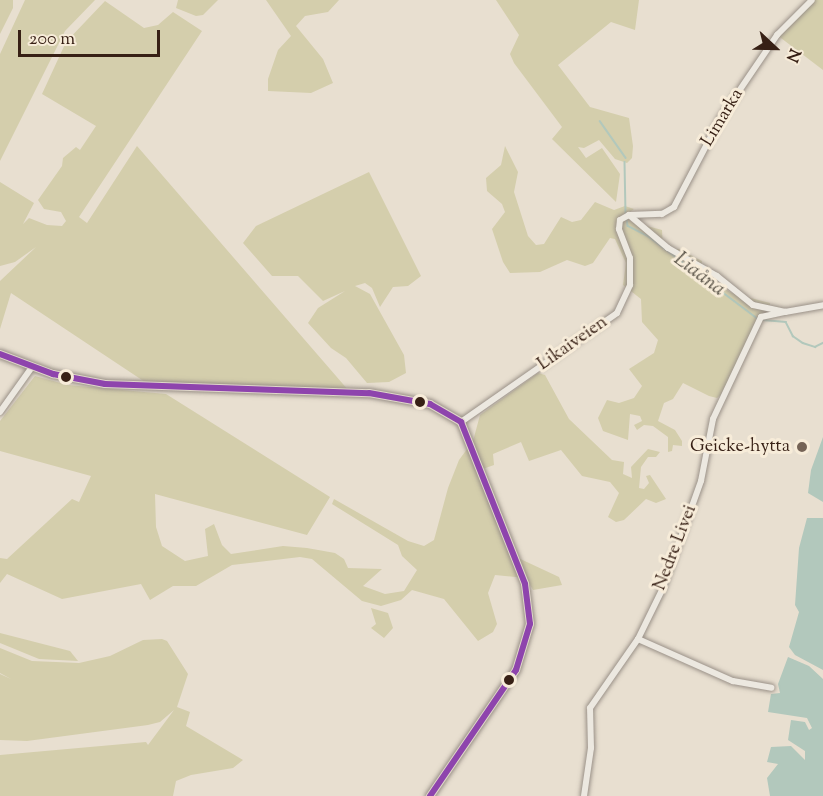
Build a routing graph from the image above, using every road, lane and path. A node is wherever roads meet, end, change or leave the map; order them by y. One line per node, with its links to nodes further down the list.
1 (812, 0): 2 (street, Limarka)
2 (629, 215): 4 (street); 8 (street, Likaiveien)
3 (823, 305): 4 (street)
4 (785, 312): 9 (street, Nedre Livei)
5 (0, 354): 6 (main road)
6 (32, 366): 7 (street); 8 (main road)
7 (0, 411)
8 (461, 422): 11 (main road)
9 (638, 639): 10 (street); 12 (street, Nedre Livei)
10 (771, 688)
11 (430, 796)
12 (584, 796)

